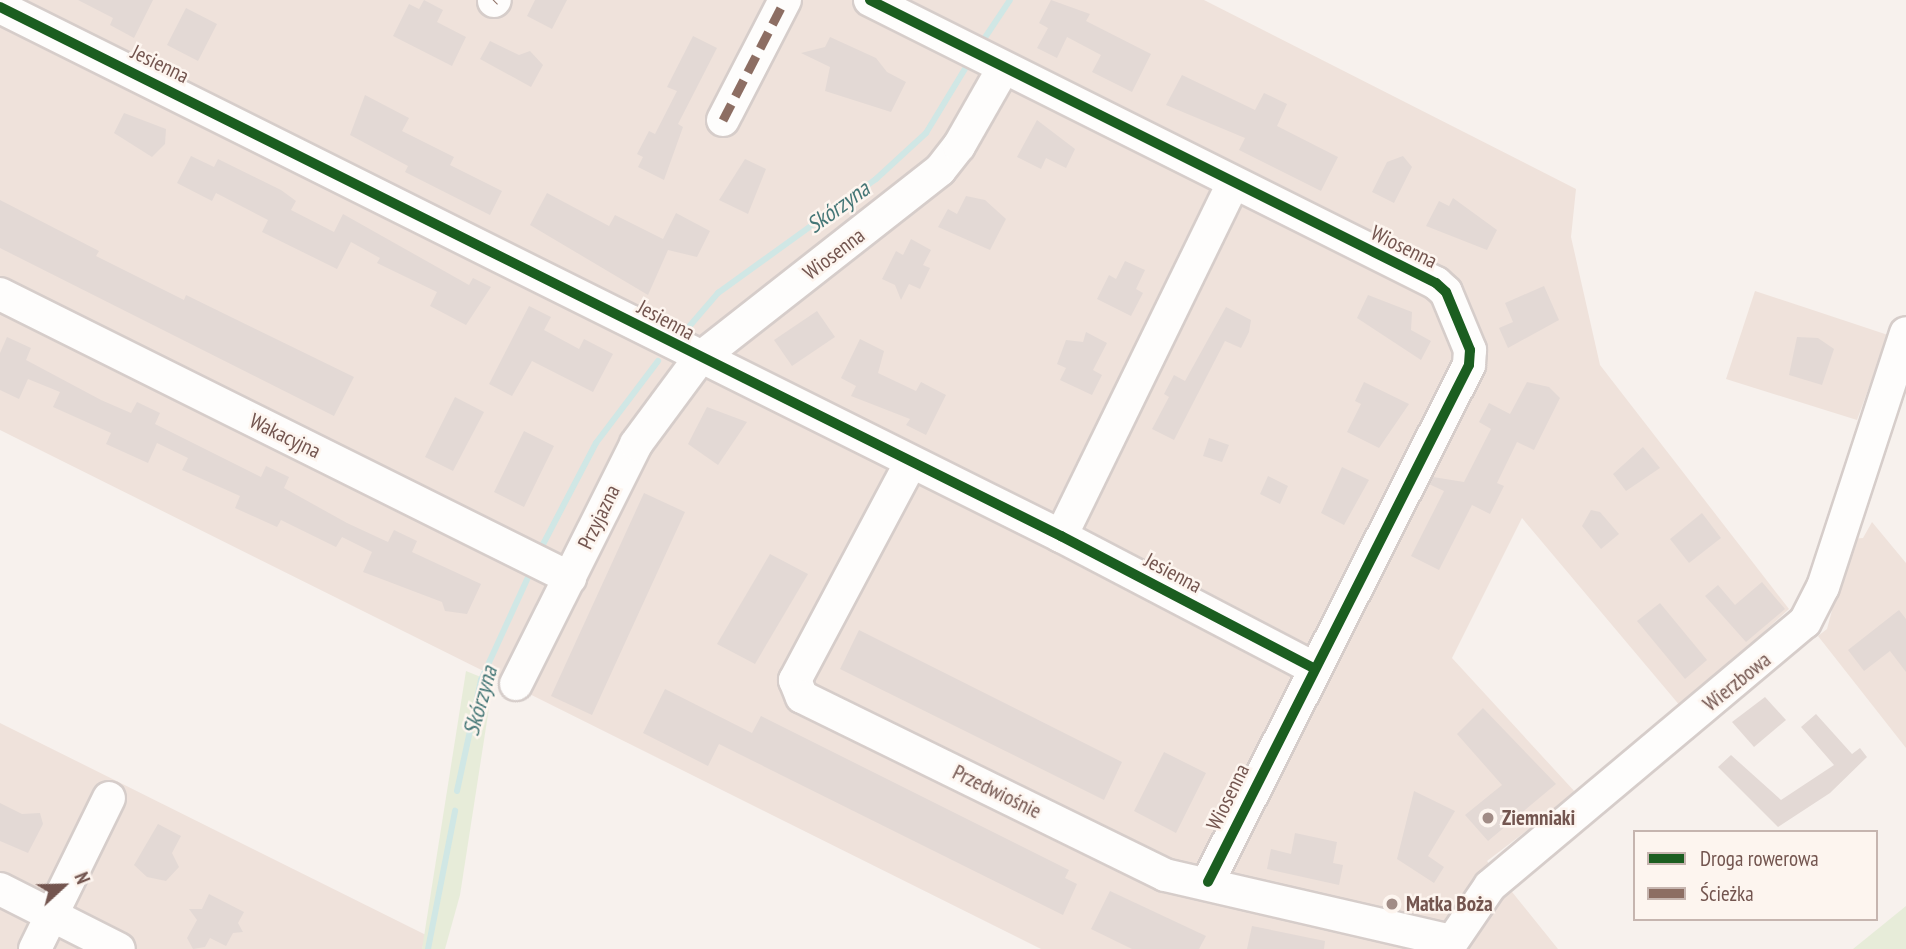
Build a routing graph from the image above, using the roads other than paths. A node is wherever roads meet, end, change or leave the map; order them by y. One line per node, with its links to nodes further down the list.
1 (785, 0): 5 (street)
2 (870, 0): 4 (street, Wiosenna)
3 (0, 7): 9 (street, Jesienna)
4 (1003, 69): 6 (street, Wiosenna); 9 (street, Wiosenna)
5 (723, 120)
6 (1233, 183): 11 (street); 13 (street, Wiosenna)
7 (0, 294): 12 (street, Wakacyjna)
8 (1906, 333): 19 (street, Wierzbowa)
9 (699, 359): 10 (street, Jesienna); 12 (street, Przyjazna)
10 (910, 464): 11 (street, Jesienna); 16 (street, Przedwiośnie)
11 (1061, 536): 13 (street, Jesienna)
12 (570, 578): 14 (street, Przyjazna)
13 (1313, 668): 16 (street, Wiosenna)
14 (516, 684)
15 (109, 798): 18 (street)
16 (1208, 881): 19 (street, Przedwiośnie)
17 (0, 890): 18 (street)
18 (52, 916): 20 (street); 21 (street)
19 (1448, 945)
20 (35, 949)
21 (119, 949)

